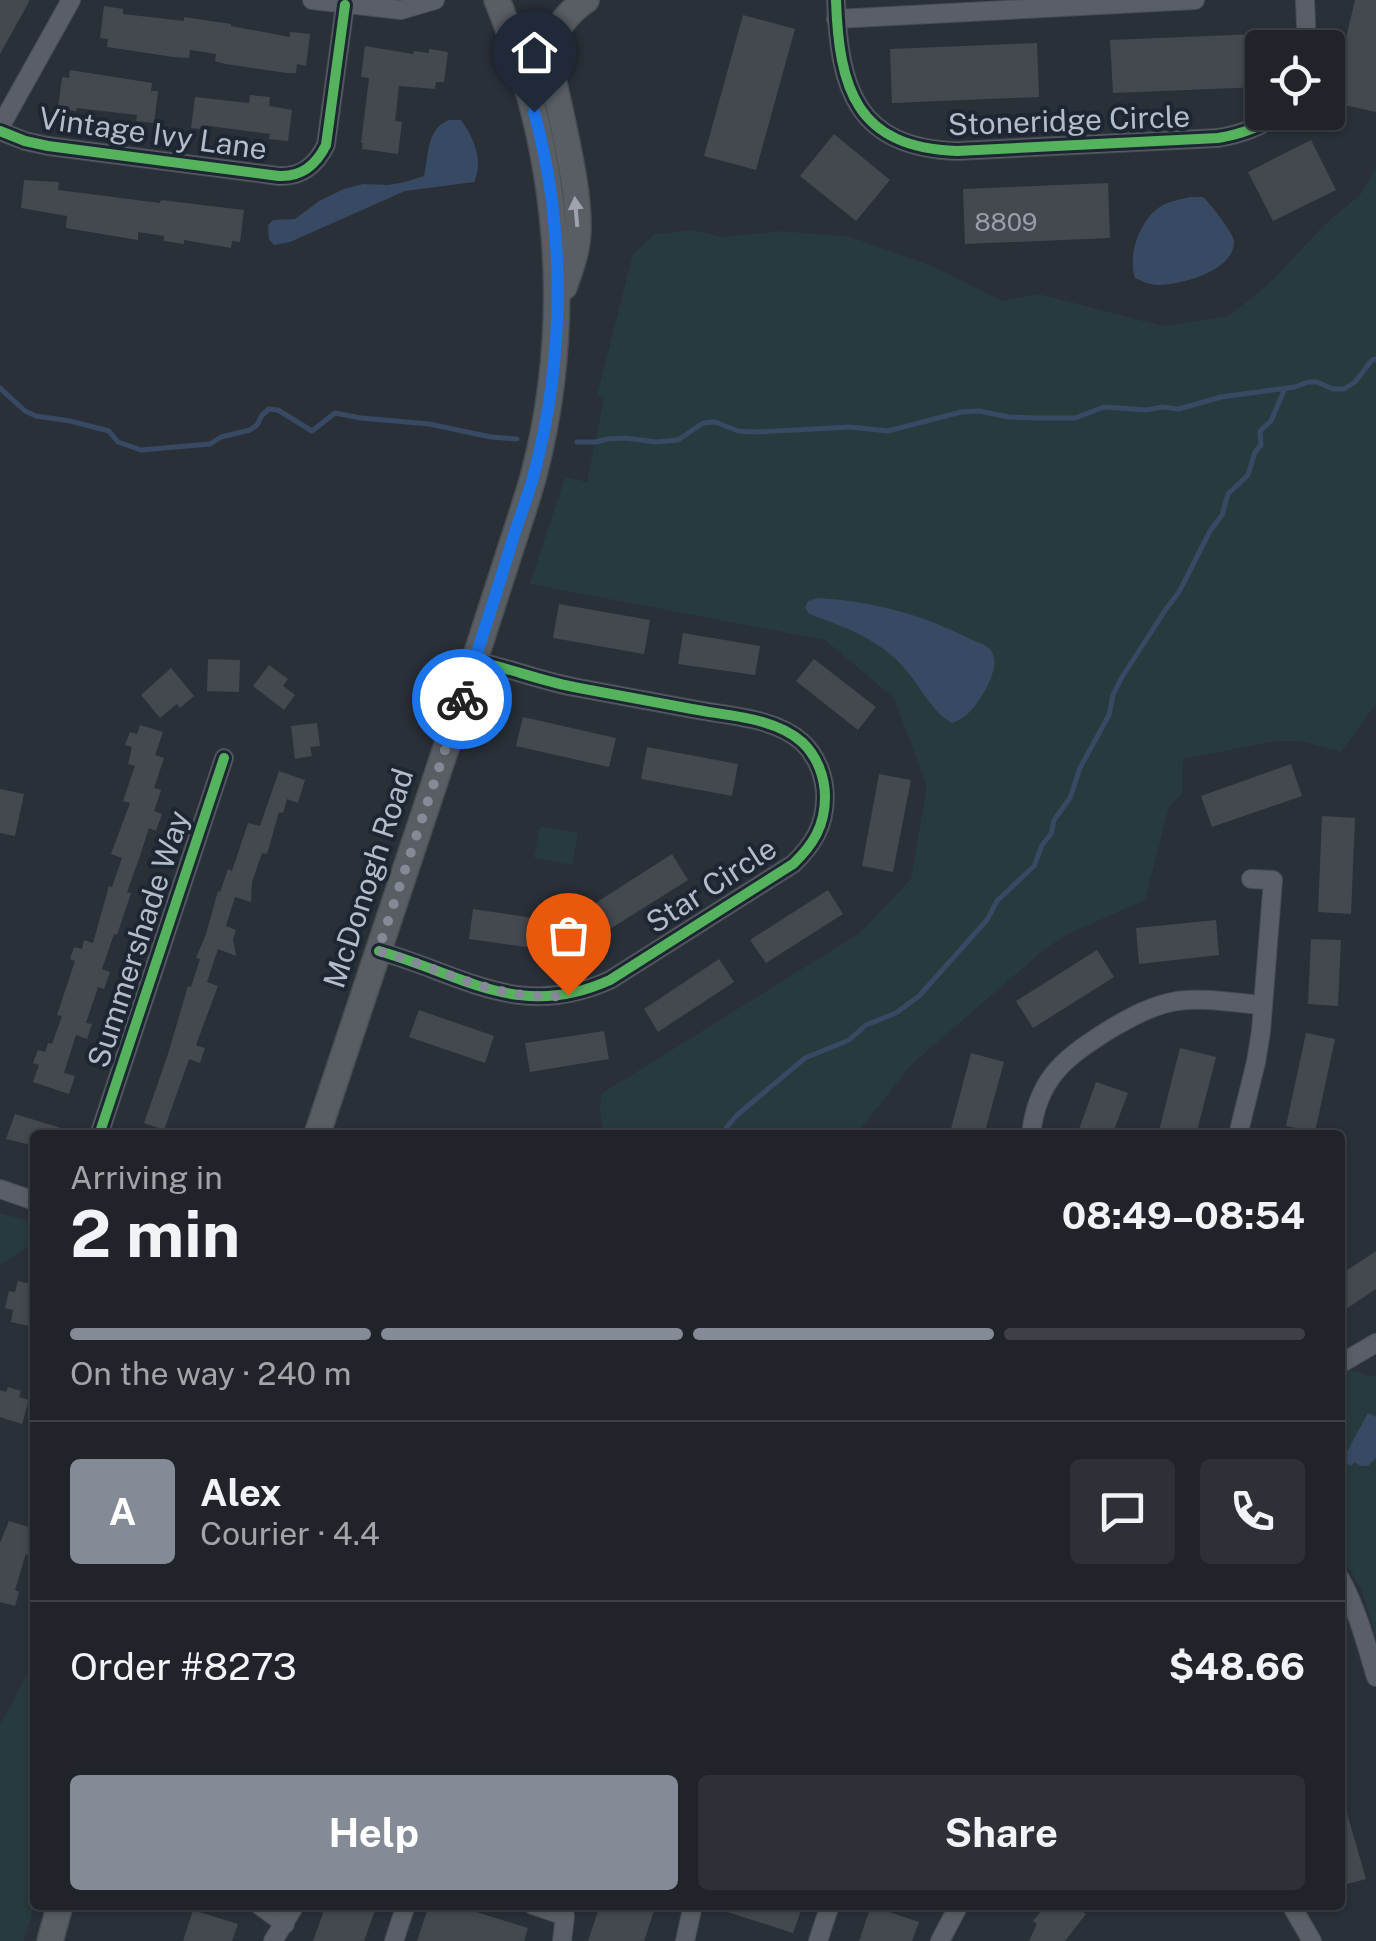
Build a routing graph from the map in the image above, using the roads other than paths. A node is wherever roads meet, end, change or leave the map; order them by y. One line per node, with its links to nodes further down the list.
1 (72, 0): 11 (street)
2 (312, 0): 8 (street)
3 (435, 0): 8 (street)
4 (497, 0): 13 (main road, McDonogh Road)
5 (586, 0): 13 (main road, one-way to 5)
6 (1195, 0): 9 (street)
7 (1305, 0): 10 (street)
8 (344, 5): 11 (street, Vintage Ivy Lane)
9 (836, 9): 12 (street, Stoneridge Circle)
10 (1306, 30)
11 (0, 129)
12 (1252, 130)
13 (557, 306): 14 (main road, McDonogh Road)
14 (474, 661): 17 (main road, McDonogh Road); 17 (street, Star Circle)
15 (224, 758): 19 (street, Summershade Way)
16 (1251, 879): 18 (street)
17 (378, 951): 20 (main road, McDonogh Road)
18 (1263, 1005): 21 (street); 22 (street)
19 (101, 1130)
20 (319, 1130)
21 (1032, 1130)
22 (1239, 1130)
23 (0, 1189): 24 (street)
24 (30, 1199)
25 (1376, 1343): 26 (street)
26 (1345, 1361)
27 (1345, 1587): 28 (street)
28 (1376, 1677)
29 (59, 1910): 40 (main road)
30 (266, 1910): 38 (street)
31 (292, 1910): 38 (street)
32 (404, 1910): 42 (street)
33 (548, 1910): 43 (street)
34 (692, 1910): 44 (street)
35 (828, 1910): 45 (street)
36 (952, 1910): 46 (street)
37 (1294, 1910): 39 (street)
38 (285, 1924): 41 (street)
39 (1311, 1938)
40 (50, 1941)
41 (273, 1941)
42 (394, 1941)
43 (562, 1941)
44 (685, 1941)
45 (818, 1941)
46 (940, 1941)

